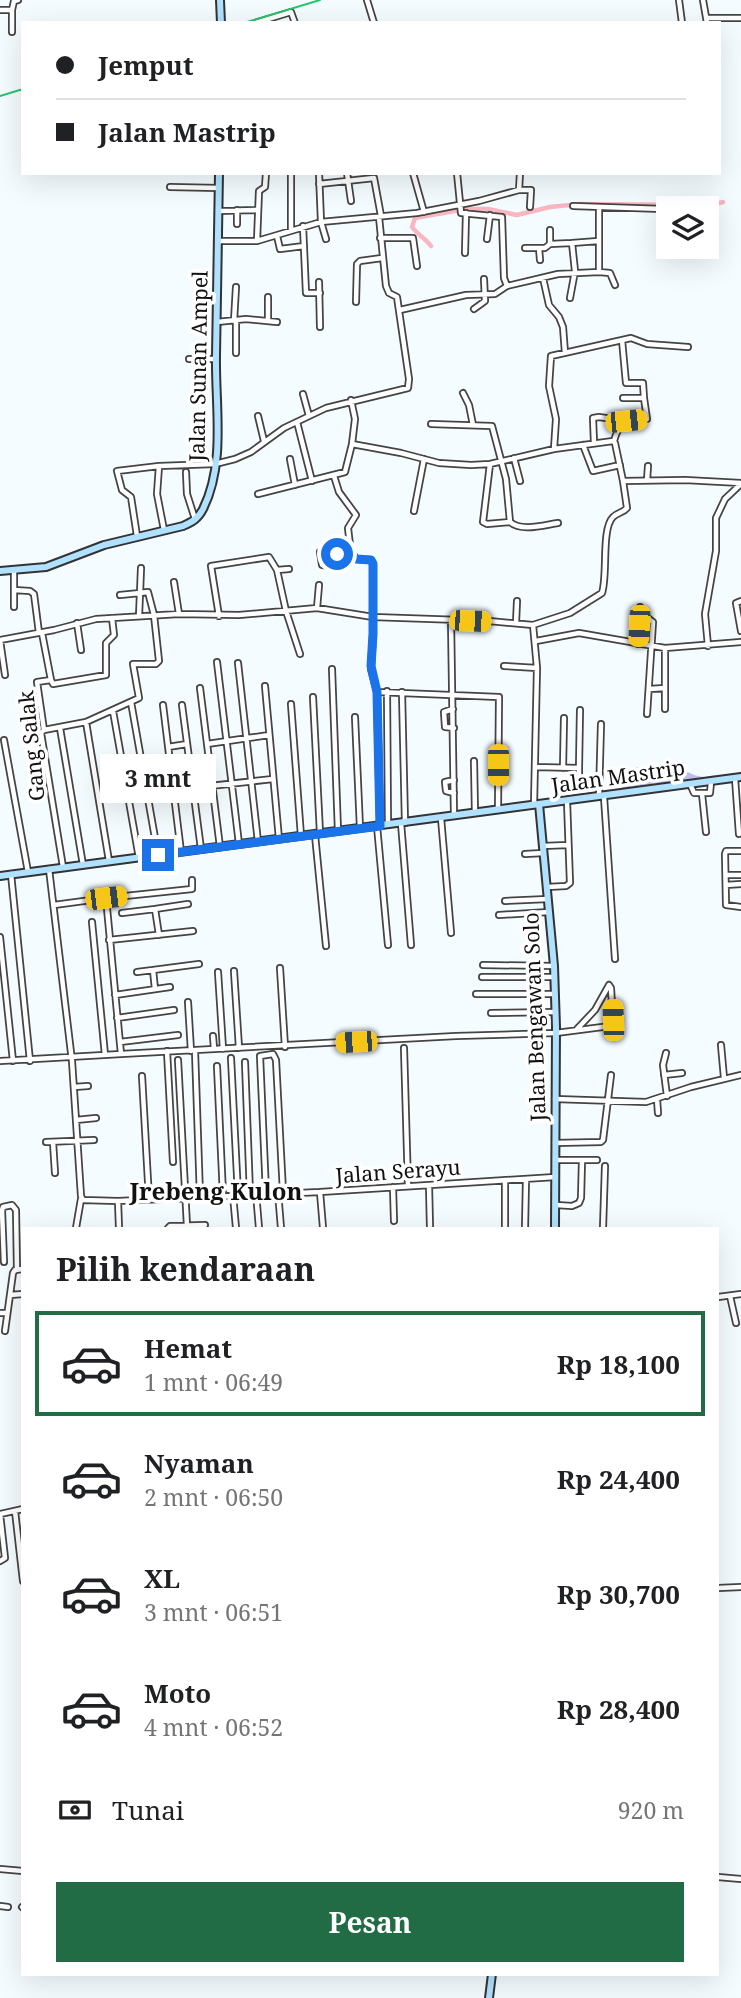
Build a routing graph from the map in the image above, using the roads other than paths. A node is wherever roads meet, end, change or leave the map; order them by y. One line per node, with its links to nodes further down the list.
1 (18, 0): 7 (street)
2 (220, 0): 10 (main road)
3 (367, 0): 13 (street)
4 (679, 0): 14 (street)
5 (703, 0): 9 (street)
6 (0, 10): 7 (street)
7 (12, 10): 15 (street)
8 (741, 17): 9 (street)
9 (707, 20)
10 (220, 21)
11 (262, 21): 12 (street)
12 (294, 21)
13 (373, 21)
14 (682, 21)
15 (12, 32)
16 (219, 175): 28 (main road, Jalan Sunan Ampel)
17 (266, 175): 37 (street)
18 (290, 175): 45 (street)
19 (319, 175): 26 (street)
20 (347, 175): 25 (street)
21 (415, 175): 39 (street)
22 (457, 175): 34 (street)
23 (520, 175): 29 (street)
24 (366, 176): 25 (street); 41 (street)
25 (348, 181): 26 (street); 30 (street)
26 (319, 184): 42 (street)
27 (170, 187): 28 (street)
28 (219, 188): 38 (main road, Jalan Sunan Ampel)
29 (519, 190): 32 (street); 34 (street)
30 (351, 201)
31 (573, 206): 33 (street)
32 (530, 207)
33 (599, 208): 35 (street); 52 (street)
34 (461, 209): 39 (street); 40 (street); 59 (street)
35 (656, 209)
36 (237, 210): 37 (street); 38 (street); 43 (street)
37 (258, 210): 51 (street)
38 (218, 211): 53 (main road, Jalan Sunan Ampel)
39 (424, 212): 41 (street)
40 (490, 215): 50 (street); 69 (street)
41 (380, 216): 42 (street); 48 (street)
42 (321, 222): 44 (street); 49 (street)
43 (237, 223)
44 (303, 226): 45 (street); 56 (street)
45 (291, 230): 47 (street)
46 (550, 230): 55 (street)
47 (277, 236): 51 (street); 56 (street)
48 (380, 238): 60 (street); 62 (street)
49 (326, 239)
50 (487, 239)
51 (257, 241): 53 (street)
52 (598, 241): 54 (street); 64 (street)
53 (218, 243): 80 (main road, Jalan Sunan Ampel)
54 (572, 243): 55 (street); 63 (street)
55 (550, 244): 58 (street)
56 (304, 246): 71 (street)
57 (525, 248): 58 (street)
58 (539, 248): 61 (street)
59 (466, 253)
60 (382, 258): 75 (street); 77 (street)
61 (540, 260)
62 (417, 266)
63 (575, 271): 64 (street); 65 (street); 74 (street)
64 (599, 272): 68 (street)
65 (543, 278): 69 (street); 86 (street)
66 (484, 279): 72 (street)
67 (319, 282): 71 (street)
68 (615, 285)
69 (507, 286): 72 (street)
70 (236, 287): 79 (street)
71 (320, 293): 82 (street)
72 (486, 294): 76 (street); 77 (street)
73 (268, 298): 78 (street)
74 (570, 298)
75 (356, 302)
76 (474, 309)
77 (400, 310): 93 (street)
78 (268, 320): 79 (street); 81 (street)
79 (235, 321): 80 (street); 85 (street)
80 (217, 322): 88 (main road, Jalan Sunan Ampel)
81 (277, 322)
82 (320, 327)
83 (622, 340): 84 (street); 86 (street); 92 (street)
84 (688, 347)
85 (236, 353)
86 (565, 353): 105 (street)
87 (189, 359): 88 (street)
88 (216, 359): 110 (main road, Jalan Sunan Ampel)
89 (463, 393): 99 (street)
90 (303, 394): 95 (street)
91 (624, 398): 92 (street)
92 (644, 398): 96 (street)
93 (352, 403): 95 (street); 103 (street)
94 (258, 416): 100 (street)
95 (309, 416): 97 (street)
96 (626, 421): 101 (street); 102 (street)
97 (298, 424): 100 (street); 118 (street)
98 (431, 424): 99 (street)
99 (473, 425): 109 (street)
100 (264, 441): 110 (street)
101 (614, 441): 102 (street); 112 (street)
102 (594, 443): 104 (street)
103 (352, 444): 108 (street); 116 (street)
104 (583, 445): 105 (street); 112 (street)
105 (554, 449): 106 (street)
106 (514, 458): 109 (street); 119 (street)
107 (290, 459): 122 (street)
108 (424, 459): 111 (street); 124 (street)
109 (501, 461): 111 (street); 126 (street)
110 (215, 464): 113 (street); 125 (main road, Jalan Sunan Ampel)
111 (490, 464): 126 (street)
112 (620, 465): 120 (street)
113 (159, 466): 128 (street); 129 (street)
114 (648, 466): 117 (street)
115 (186, 472): 125 (street)
116 (334, 476): 118 (street); 131 (street)
117 (647, 480): 120 (street); 121 (street)
118 (312, 481): 122 (street)
119 (520, 481)
120 (623, 481): 157 (street)
121 (741, 483): 164 (street)
122 (295, 485): 123 (street)
123 (258, 494)
124 (414, 510)
125 (195, 520): 128 (main road)
126 (510, 522): 127 (street)
127 (558, 523)
128 (164, 530): 129 (main road)
129 (137, 536): 136 (main road)
130 (320, 552): 131 (street)
131 (351, 552): 151 (street)
132 (141, 568): 139 (street)
133 (289, 569): 134 (street)
134 (277, 570): 146 (street); 150 (street)
135 (0, 571): 136 (main road)
136 (14, 580): 143 (street); 159 (street, Gang Salak)
137 (174, 582): 147 (street)
138 (319, 585): 145 (street)
139 (140, 593): 140 (street); 148 (street); 149 (street)
140 (120, 595)
141 (517, 601): 156 (street)
142 (741, 601): 158 (street)
143 (14, 607)
144 (640, 607): 162 (street)
145 (317, 608): 146 (street); 151 (street)
146 (286, 611): 150 (street); 167 (street)
147 (179, 614): 148 (street); 150 (street)
148 (154, 615): 149 (street); 184 (street)
149 (139, 616): 152 (street)
150 (219, 616)
151 (373, 617): 154 (street); 180 (street)
152 (112, 618): 155 (street); 174 (street)
153 (649, 619): 163 (street)
154 (451, 620): 156 (street); 182 (street)
155 (77, 623): 159 (street); 166 (street)
156 (516, 623): 157 (street)
157 (534, 628): 160 (street)
158 (741, 631)
159 (41, 633): 173 (street); 174 (street, Gang Salak)
160 (536, 641): 162 (street); 171 (street)
161 (741, 642): 164 (street)
162 (638, 644): 163 (street)
163 (651, 646): 165 (street); 178 (street)
164 (708, 646): 165 (street)
165 (665, 648): 177 (street)
166 (81, 650)
167 (300, 654)
168 (217, 662): 203 (street)
169 (238, 663): 201 (street)
170 (504, 666): 171 (street)
171 (537, 668): 208 (street)
172 (332, 669): 235 (street)
173 (5, 676)
174 (51, 680): 199 (street, Gang Salak)
175 (265, 686): 200 (street)
176 (200, 688): 205 (street)
177 (665, 688): 178 (street); 189 (street)
178 (649, 689): 192 (street)
179 (387, 691): 180 (street); 181 (street); 232 (street)
180 (377, 692): 233 (street)
181 (402, 692): 182 (street); 231 (street)
182 (453, 695): 188 (street); 227 (street)
183 (313, 697): 237 (street)
184 (131, 702): 191 (street); 250 (street)
185 (291, 704): 239 (street)
186 (163, 705): 206 (street)
187 (182, 705): 204 (street)
188 (453, 709): 198 (street); 198 (street)
189 (665, 709)
190 (580, 710): 210 (street)
191 (113, 711): 195 (street); 251 (street)
192 (647, 714)
193 (355, 717): 234 (street)
194 (564, 718): 209 (street)
195 (86, 722): 197 (street); 252 (street)
196 (601, 724): 224 (street)
197 (60, 728): 199 (street); 253 (street)
198 (454, 728): 214 (street)
199 (44, 730): 254 (street, Gang Salak)
200 (269, 735): 201 (street); 213 (street)
201 (245, 739): 203 (street); 215 (street)
202 (4, 740): 256 (street)
203 (226, 741): 205 (street); 218 (street)
204 (187, 744): 206 (street); 220 (street)
205 (207, 744): 219 (street)
206 (168, 747): 221 (street)
207 (474, 761): 228 (street)
208 (535, 767): 209 (street); 226 (street)
209 (563, 768): 210 (street)
210 (579, 768): 211 (street)
211 (579, 777)
212 (738, 778): 216 (main road, Jalan Mastrip); 238 (street)
213 (273, 779): 215 (street); 240 (street)
214 (454, 780): 222 (street); 222 (street)
215 (252, 782): 218 (street); 241 (street)
216 (711, 782): 217 (main road, Jalan Mastrip); 223 (street)
217 (690, 784): 223 (street); 224 (main road, Jalan Mastrip)
218 (233, 785): 219 (street); 242 (street)
219 (214, 786): 220 (street); 244 (street)
220 (194, 788): 221 (street); 245 (street)
221 (174, 790): 248 (street)
222 (454, 793): 229 (street)
223 (702, 794): 236 (street)
224 (602, 797): 225 (main road, Jalan Mastrip); 284 (street)
225 (567, 801): 226 (main road, Jalan Mastrip); 243 (street)
226 (536, 804): 227 (main road, Jalan Mastrip); 246 (main road, Jalan Bengawan Solo)
227 (498, 810): 228 (main road, Jalan Mastrip)
228 (475, 814): 229 (main road, Jalan Mastrip)
229 (454, 816): 230 (main road, Jalan Mastrip)
230 (441, 818): 231 (main road, Jalan Mastrip); 277 (street)
231 (403, 823): 232 (main road, Jalan Mastrip); 282 (street)
232 (388, 825): 233 (main road, Jalan Mastrip)
233 (379, 826): 234 (main road, Jalan Mastrip); 281 (street)
234 (360, 829): 235 (main road, Jalan Mastrip)
235 (338, 832): 237 (main road, Jalan Mastrip)
236 (706, 832)
237 (318, 834): 239 (main road, Jalan Mastrip); 283 (street)
238 (739, 834)
239 (301, 837): 240 (main road, Jalan Mastrip)
240 (279, 839): 241 (main road, Jalan Mastrip)
241 (258, 842): 242 (main road, Jalan Mastrip)
242 (239, 844): 244 (main road, Jalan Mastrip)
243 (568, 845): 246 (street); 264 (street)
244 (220, 847): 245 (main road, Jalan Mastrip)
245 (201, 849): 248 (main road, Jalan Mastrip)
246 (543, 849): 249 (street); 264 (main road, Jalan Bengawan Solo)
247 (741, 851): 258 (street)
248 (181, 852): 250 (main road, Jalan Mastrip)
249 (525, 854)
250 (158, 855): 251 (main road, Jalan Mastrip)
251 (139, 858): 252 (main road, Jalan Mastrip)
252 (109, 861): 253 (main road, Jalan Mastrip)
253 (83, 865): 254 (main road, Jalan Mastrip)
254 (63, 867): 255 (main road, Jalan Mastrip)
255 (49, 869): 256 (main road, Jalan Mastrip); 269 (street)
256 (28, 872): 257 (main road, Jalan Mastrip)
257 (11, 874): 260 (main road, Jalan Mastrip); 329 (street)
258 (726, 875): 259 (street); 263 (street)
259 (741, 875)
260 (0, 876)
261 (192, 880): 265 (street)
262 (741, 884): 263 (street)
263 (726, 885): 270 (street)
264 (547, 887): 266 (main road, Jalan Bengawan Solo)
265 (106, 898): 269 (street); 280 (street)
266 (548, 899): 267 (street); 272 (main road, Jalan Bengawan Solo)
267 (505, 901)
268 (188, 904): 271 (street)
269 (54, 905): 325 (street)
270 (741, 907)
271 (155, 909): 273 (street); 278 (street)
272 (549, 912): 274 (street); 287 (main road, Jalan Bengawan Solo)
273 (122, 913)
274 (499, 915)
275 (92, 922): 323 (street)
276 (193, 931): 278 (street)
277 (451, 933)
278 (159, 934): 280 (street)
279 (0, 937): 293 (street)
280 (109, 940): 300 (street)
281 (388, 945)
282 (411, 945)
283 (326, 946)
284 (615, 959)
285 (199, 964): 289 (street)
286 (483, 965): 287 (street)
287 (554, 966): 295 (main road, Jalan Bengawan Solo)
288 (280, 968): 314 (street)
289 (153, 970): 291 (street); 297 (street)
290 (234, 971): 315 (street)
291 (137, 972)
292 (218, 972): 318 (street)
293 (2, 977): 303 (street)
294 (482, 977): 295 (street)
295 (554, 977): 299 (main road, Jalan Bengawan Solo)
296 (170, 987): 297 (street)
297 (155, 989): 300 (street)
298 (476, 993): 299 (street)
299 (555, 994): 305 (main road, Jalan Bengawan Solo)
300 (115, 995): 307 (street)
301 (188, 1002): 319 (street)
302 (0, 1009): 303 (street)
303 (7, 1009): 328 (street)
304 (174, 1010): 307 (street)
305 (555, 1012): 306 (street); 309 (main road, Jalan Bengawan Solo)
306 (491, 1013)
307 (117, 1018): 312 (street)
308 (577, 1030): 308 (street); 309 (street)
309 (556, 1033): 314 (street); 341 (main road, Jalan Bengawan Solo)
310 (178, 1035): 312 (street)
311 (213, 1036): 317 (street)
312 (120, 1042): 321 (street)
313 (721, 1045): 337 (street)
314 (285, 1047): 315 (street)
315 (239, 1048): 318 (street)
316 (404, 1048): 362 (street)
317 (214, 1049): 318 (street); 319 (street)
318 (223, 1049)
319 (194, 1053): 322 (street); 370 (street)
320 (666, 1053): 334 (street)
321 (121, 1054): 322 (street); 323 (street)
322 (167, 1054): 355 (street)
323 (105, 1055): 325 (street)
324 (231, 1058): 369 (street)
325 (72, 1060): 329 (street); 339 (street)
326 (178, 1060): 371 (street)
327 (0, 1061): 328 (street)
328 (13, 1061): 329 (street)
329 (30, 1061)
330 (246, 1062): 366 (street)
331 (217, 1066): 368 (street)
332 (682, 1073): 334 (street)
333 (611, 1075): 343 (street)
334 (664, 1075): 340 (street)
335 (741, 1075): 337 (street)
336 (142, 1076): 373 (street)
337 (724, 1078): 340 (street)
338 (88, 1086): 339 (street)
339 (74, 1087): 346 (street)
340 (667, 1096): 342 (street)
341 (555, 1099): 343 (street); 351 (main road, Jalan Bengawan Solo)
342 (657, 1099): 343 (street); 344 (street)
343 (609, 1101): 351 (street)
344 (658, 1113)
345 (96, 1118): 346 (street)
346 (76, 1120): 348 (street)
347 (94, 1140): 348 (street)
348 (78, 1141): 350 (street); 372 (street)
349 (46, 1142): 350 (street)
350 (53, 1142): 357 (street)
351 (555, 1143): 352 (main road, Jalan Bengawan Solo)
352 (555, 1160): 353 (street); 358 (main road, Jalan Bengawan Solo)
353 (582, 1160): 354 (street); 375 (street)
354 (597, 1160)
355 (173, 1162)
356 (605, 1166): 390 (street)
357 (55, 1173)
358 (555, 1177): 359 (street, Jalan Serayu); 375 (main road, Jalan Bengawan Solo)
359 (526, 1178): 360 (street, Jalan Serayu); 388 (street)
360 (505, 1180): 361 (street, Jalan Serayu); 387 (street)
361 (429, 1185): 362 (street, Jalan Serayu); 386 (street)
362 (408, 1186): 363 (street, Jalan Serayu)
363 (393, 1188): 365 (street, Jalan Serayu); 376 (street)
364 (281, 1192): 365 (street, Jalan Serayu); 367 (street, Jalan Serayu); 367 (street); 384 (street)
365 (320, 1192): 385 (street)
366 (253, 1193): 367 (street, Jalan Serayu); 369 (street, Jalan Serayu); 383 (street)
367 (266, 1193)
368 (223, 1195): 369 (street, Jalan Serayu); 370 (street, Jalan Serayu)
369 (236, 1195): 382 (street)
370 (200, 1196): 371 (street, Jalan Serayu)
371 (187, 1197): 373 (street, Jalan Serayu); 378 (street)
372 (81, 1199): 374 (street, Jalan Serayu); 379 (street)
373 (149, 1199): 374 (street, Jalan Serayu)
374 (118, 1201): 380 (street)
375 (555, 1205): 389 (main road, Jalan Bengawan Solo)
376 (394, 1221)
377 (205, 1225): 378 (street)
378 (187, 1226): 381 (street)
379 (76, 1227)
380 (120, 1227)
381 (169, 1227)
382 (236, 1227)
383 (259, 1227)
384 (281, 1227)
385 (323, 1227)
386 (430, 1227)
387 (505, 1227)
388 (525, 1227)
389 (555, 1227)
390 (603, 1227)
391 (4, 1262): 392 (street)
392 (20, 1269): 395 (street)
393 (21, 1294): 395 (street)
394 (741, 1294): 396 (street)
395 (9, 1295): 399 (street)
396 (730, 1296): 397 (street); 400 (street)
397 (719, 1297)
398 (0, 1312): 399 (street)
399 (7, 1313): 401 (street)
400 (736, 1323)
401 (5, 1331)
402 (21, 1509): 403 (street)
403 (15, 1510): 404 (street); 406 (street)
404 (0, 1514): 405 (street)
405 (0, 1561)
406 (21, 1563)
407 (741, 1587): 408 (street)
408 (719, 1588)
409 (0, 1869): 410 (street)
410 (21, 1871)
411 (719, 1877): 412 (street)
412 (741, 1879)
413 (0, 1906): 414 (street)
414 (8, 1908)
415 (492, 1976): 416 (main road)
416 (489, 1998)

